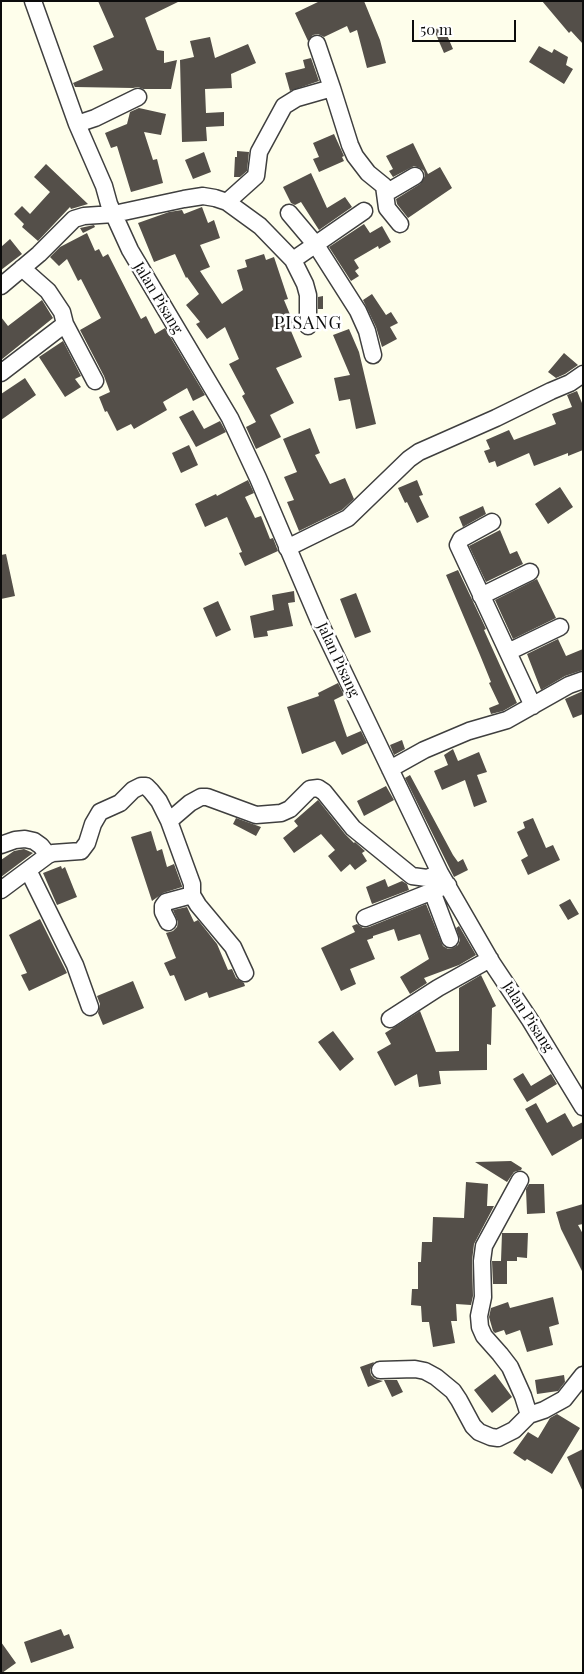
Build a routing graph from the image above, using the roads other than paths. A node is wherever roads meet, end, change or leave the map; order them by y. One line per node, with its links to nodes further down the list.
1 (33, 1): 5 (street, Jalan Pisang)
2 (318, 44): 3 (street)
3 (332, 88): 7 (street); 8 (street)
4 (138, 97): 5 (street)
5 (77, 124): 9 (street, Jalan Pisang)
6 (415, 176): 7 (street)
7 (386, 193): 12 (street)
8 (229, 200): 9 (street); 14 (street)
9 (112, 209): 15 (street); 24 (street, Jalan Pisang)
10 (364, 212): 13 (street)
11 (289, 213): 13 (street)
12 (400, 224)
13 (315, 246): 14 (street); 19 (street)
14 (296, 258): 18 (street)
15 (22, 268): 16 (street); 17 (street)
16 (1, 286)
17 (65, 324): 20 (street); 22 (street)
18 (308, 326)
19 (373, 355)
20 (1, 373)
21 (583, 374): 24 (street)
22 (95, 381)
23 (492, 522): 26 (street)
24 (287, 548): 31 (street, Jalan Pisang)
25 (530, 572): 26 (street)
26 (481, 596): 28 (street)
27 (560, 627): 28 (street)
28 (508, 652): 30 (street)
29 (583, 680): 30 (street)
30 (533, 706): 31 (street)
31 (390, 769): 36 (street, Jalan Pisang)
32 (169, 821): 34 (street); 36 (street); 39 (street)
33 (1, 845): 34 (street)
34 (48, 855): 35 (street)
35 (28, 870): 37 (street); 45 (street)
36 (444, 879): 38 (street); 43 (street, Jalan Pisang)
37 (1, 890)
38 (432, 891): 40 (street); 42 (street)
39 (192, 895): 41 (street); 44 (street)
40 (364, 918)
41 (168, 922)
42 (450, 939)
43 (490, 958): 46 (street); 47 (street, Jalan Pisang)
44 (245, 972)
45 (90, 1007)
46 (390, 1019)
47 (583, 1107)
48 (520, 1180): 51 (street)
49 (380, 1370): 51 (street)
50 (583, 1375): 51 (street)
51 (529, 1415)

